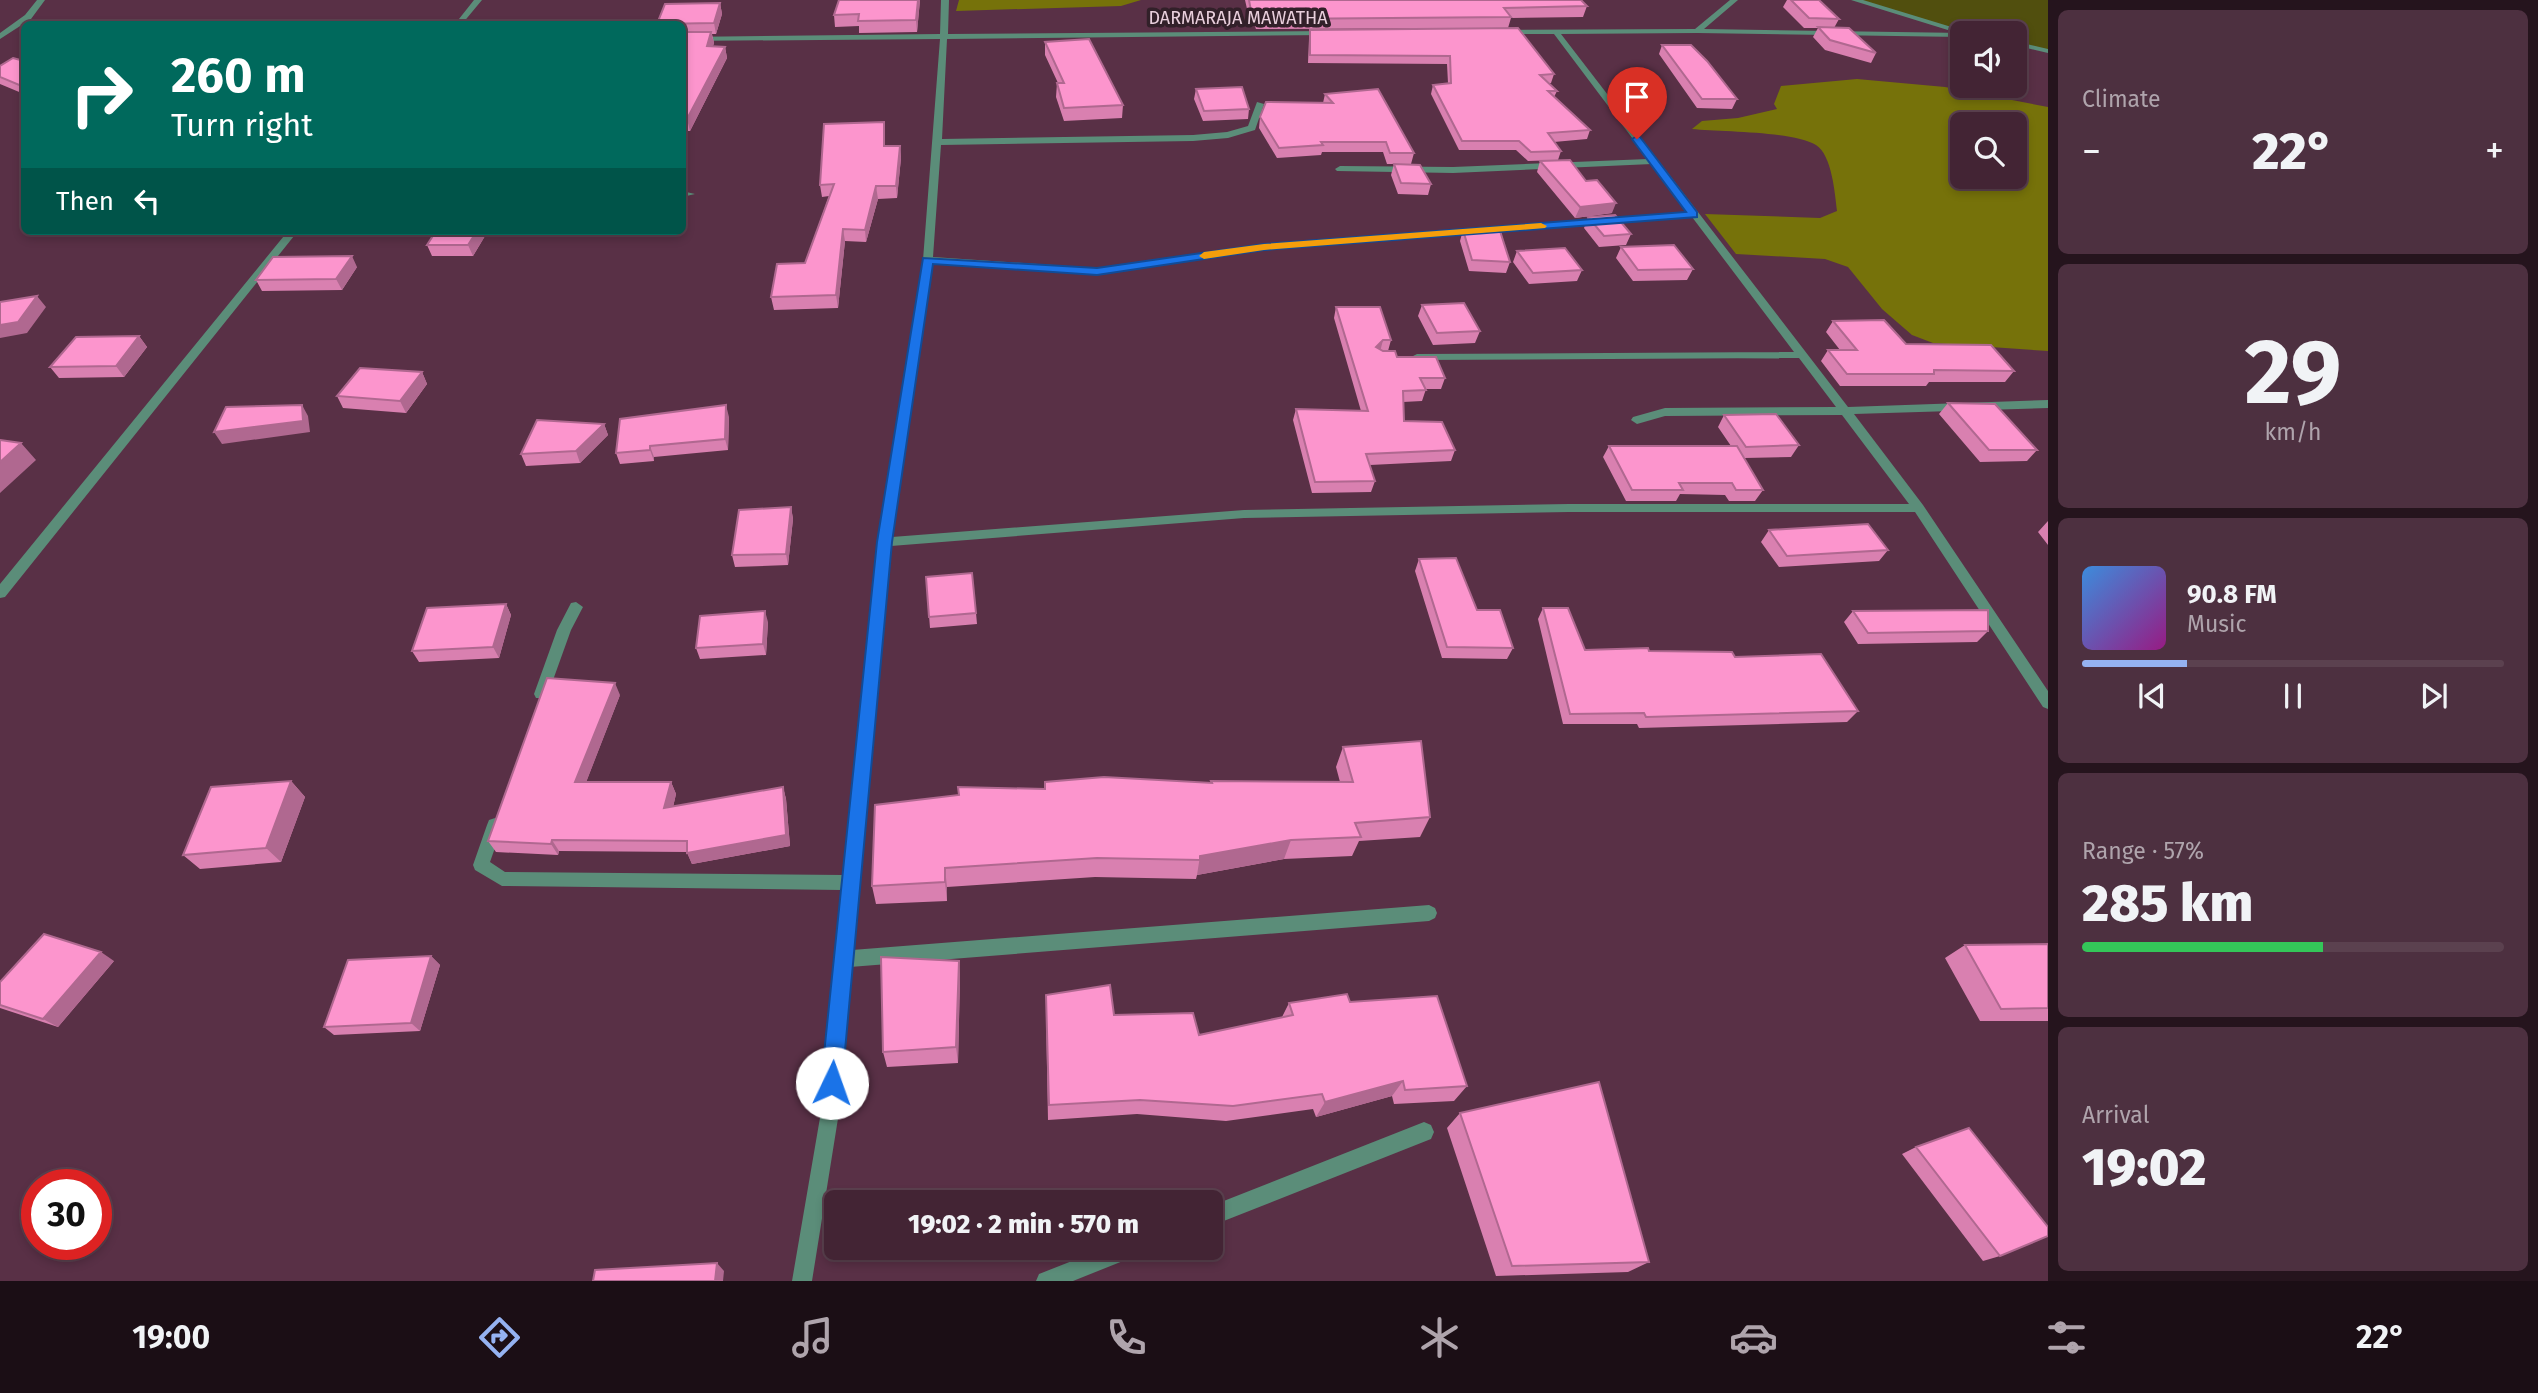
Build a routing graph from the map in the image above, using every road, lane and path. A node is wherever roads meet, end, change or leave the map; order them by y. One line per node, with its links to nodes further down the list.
1 (41, 0): 6 (street)
2 (478, 0): 7 (street)
3 (945, 0): 16 (street)
4 (1734, 0): 10 (street)
5 (1855, 0): 9 (street)
6 (22, 21)
7 (460, 21)
8 (21, 22): 14 (street)
9 (1950, 28)
10 (1697, 31): 12 (street); 17 (street)
11 (1489, 32): 12 (street)
12 (1556, 32): 23 (street)
13 (1340, 33): 16 (street, DARMARAJA MAWATHA)
14 (2, 35): 15 (street)
15 (21, 35)
16 (942, 35): 18 (street, DARMARAJA MAWATHA); 22 (street)
17 (1950, 35)
18 (686, 39)
19 (2027, 46): 20 (street)
20 (2048, 51)
21 (1260, 104): 22 (street)
22 (937, 142): 27 (street)
23 (1653, 161): 24 (street); 25 (street)
24 (1340, 169)
25 (1693, 214): 27 (street); 28 (street)
26 (290, 235): 35 (street)
27 (928, 260): 34 (street)
28 (1800, 355): 29 (street); 31 (street)
29 (1409, 357)
30 (2048, 404): 31 (street)
31 (1843, 411): 32 (street); 33 (street)
32 (1637, 420)
33 (1919, 508): 34 (street); 37 (street)
34 (884, 542): 40 (street)
35 (0, 593)
36 (576, 607): 38 (street)
37 (2048, 703)
38 (536, 709)
39 (499, 813): 40 (street)
40 (849, 883): 42 (street)
41 (1429, 913): 42 (street)
42 (842, 958): 46 (street)
43 (1424, 1132): 44 (street)
44 (1223, 1211)
45 (1100, 1260): 47 (street)
46 (802, 1281)
47 (1046, 1281)

